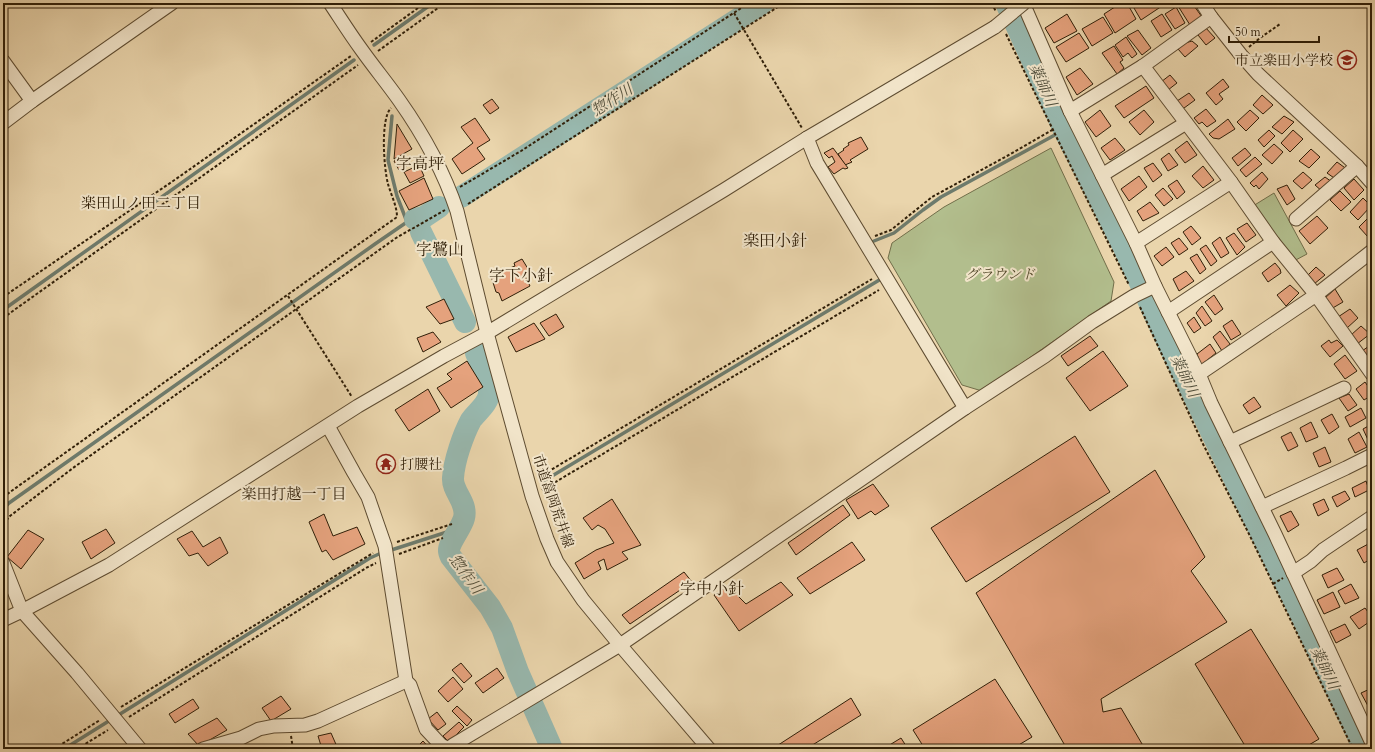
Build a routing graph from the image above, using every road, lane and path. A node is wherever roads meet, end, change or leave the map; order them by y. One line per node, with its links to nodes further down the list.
1 (172, 3): 20 (street)
2 (330, 3): 15 (street, 市道富岡荒井線)
3 (425, 3): 15 (path)
4 (445, 3): 15 (path)
5 (750, 3): 10 (path)
6 (784, 3): 14 (path)
7 (992, 3): 12 (path)
8 (1024, 3): 12 (street, bridge); 21 (street)
9 (1202, 3): 11 (street)
10 (734, 13): 14 (path); 30 (path)
11 (1211, 17): 16 (street); 18 (street)
12 (998, 23): 24 (path); 25 (street)
13 (1280, 24): 16 (path)
14 (744, 28): 25 (path); 30 (path)
15 (364, 53): 19 (street, 市道富岡荒井線); 42 (path); 45 (path)
16 (1241, 55): 26 (street)
17 (3, 61): 20 (street)
18 (1143, 66): 21 (street); 23 (street)
19 (399, 100): 30 (street, 市道富岡荒井線); 40 (path)
20 (32, 101): 22 (street)
21 (1070, 111): 27 (street)
22 (3, 123)
23 (1186, 123): 27 (street); 28 (street)
24 (1054, 129): 33 (path); 41 (path)
25 (807, 138): 33 (street); 46 (street)
26 (1357, 166): 29 (street); 31 (street)
27 (1102, 175): 34 (street)
28 (1231, 182): 32 (street); 34 (street)
29 (1372, 183)
30 (454, 203): 43 (path); 46 (street, 市道富岡荒井線)
31 (1296, 219)
32 (1273, 242): 39 (street); 44 (street)
33 (866, 243): 37 (street)
34 (1136, 243): 38 (street)
35 (1372, 251): 39 (street)
36 (873, 278): 55 (path)
37 (890, 283): 51 (street); 55 (path)
38 (1153, 287): 41 (street); 44 (street)
39 (1316, 295): 47 (street); 48 (street)
40 (288, 296): 43 (path); 56 (path)
41 (1134, 296): 51 (street); 77 (path)
42 (3, 297)
43 (297, 309): 50 (path); 59 (path)
44 (1168, 312): 47 (street)
45 (3, 318)
46 (487, 333): 50 (street); 55 (street, 市道富岡荒井線)
47 (1199, 374): 53 (street)
48 (1372, 374)
49 (1344, 388): 53 (street)
50 (358, 406): 52 (street)
51 (966, 408): 67 (street)
52 (328, 426): 62 (street); 65 (street)
53 (1230, 442): 57 (street)
54 (1372, 455): 57 (street)
55 (530, 490): 67 (street, 市道富岡荒井線)
56 (3, 497)
57 (1262, 507): 64 (street)
58 (1372, 517): 64 (street)
59 (3, 524)
60 (452, 524): 62 (path)
61 (443, 538): 62 (path)
62 (386, 552): 68 (street); 69 (path); 69 (path)
63 (3, 563): 65 (street)
64 (1293, 573): 70 (street)
65 (22, 611): 66 (street); 69 (street)
66 (3, 620)
67 (620, 646): 75 (street); 76 (street, 市道富岡荒井線)
68 (406, 681): 74 (street); 75 (street)
69 (115, 718): 71 (path); 72 (path); 73 (street)
70 (1372, 743)
71 (54, 749)
72 (77, 749)
73 (140, 749)
74 (203, 749)
75 (449, 749)
76 (709, 749)
77 (1353, 749)

